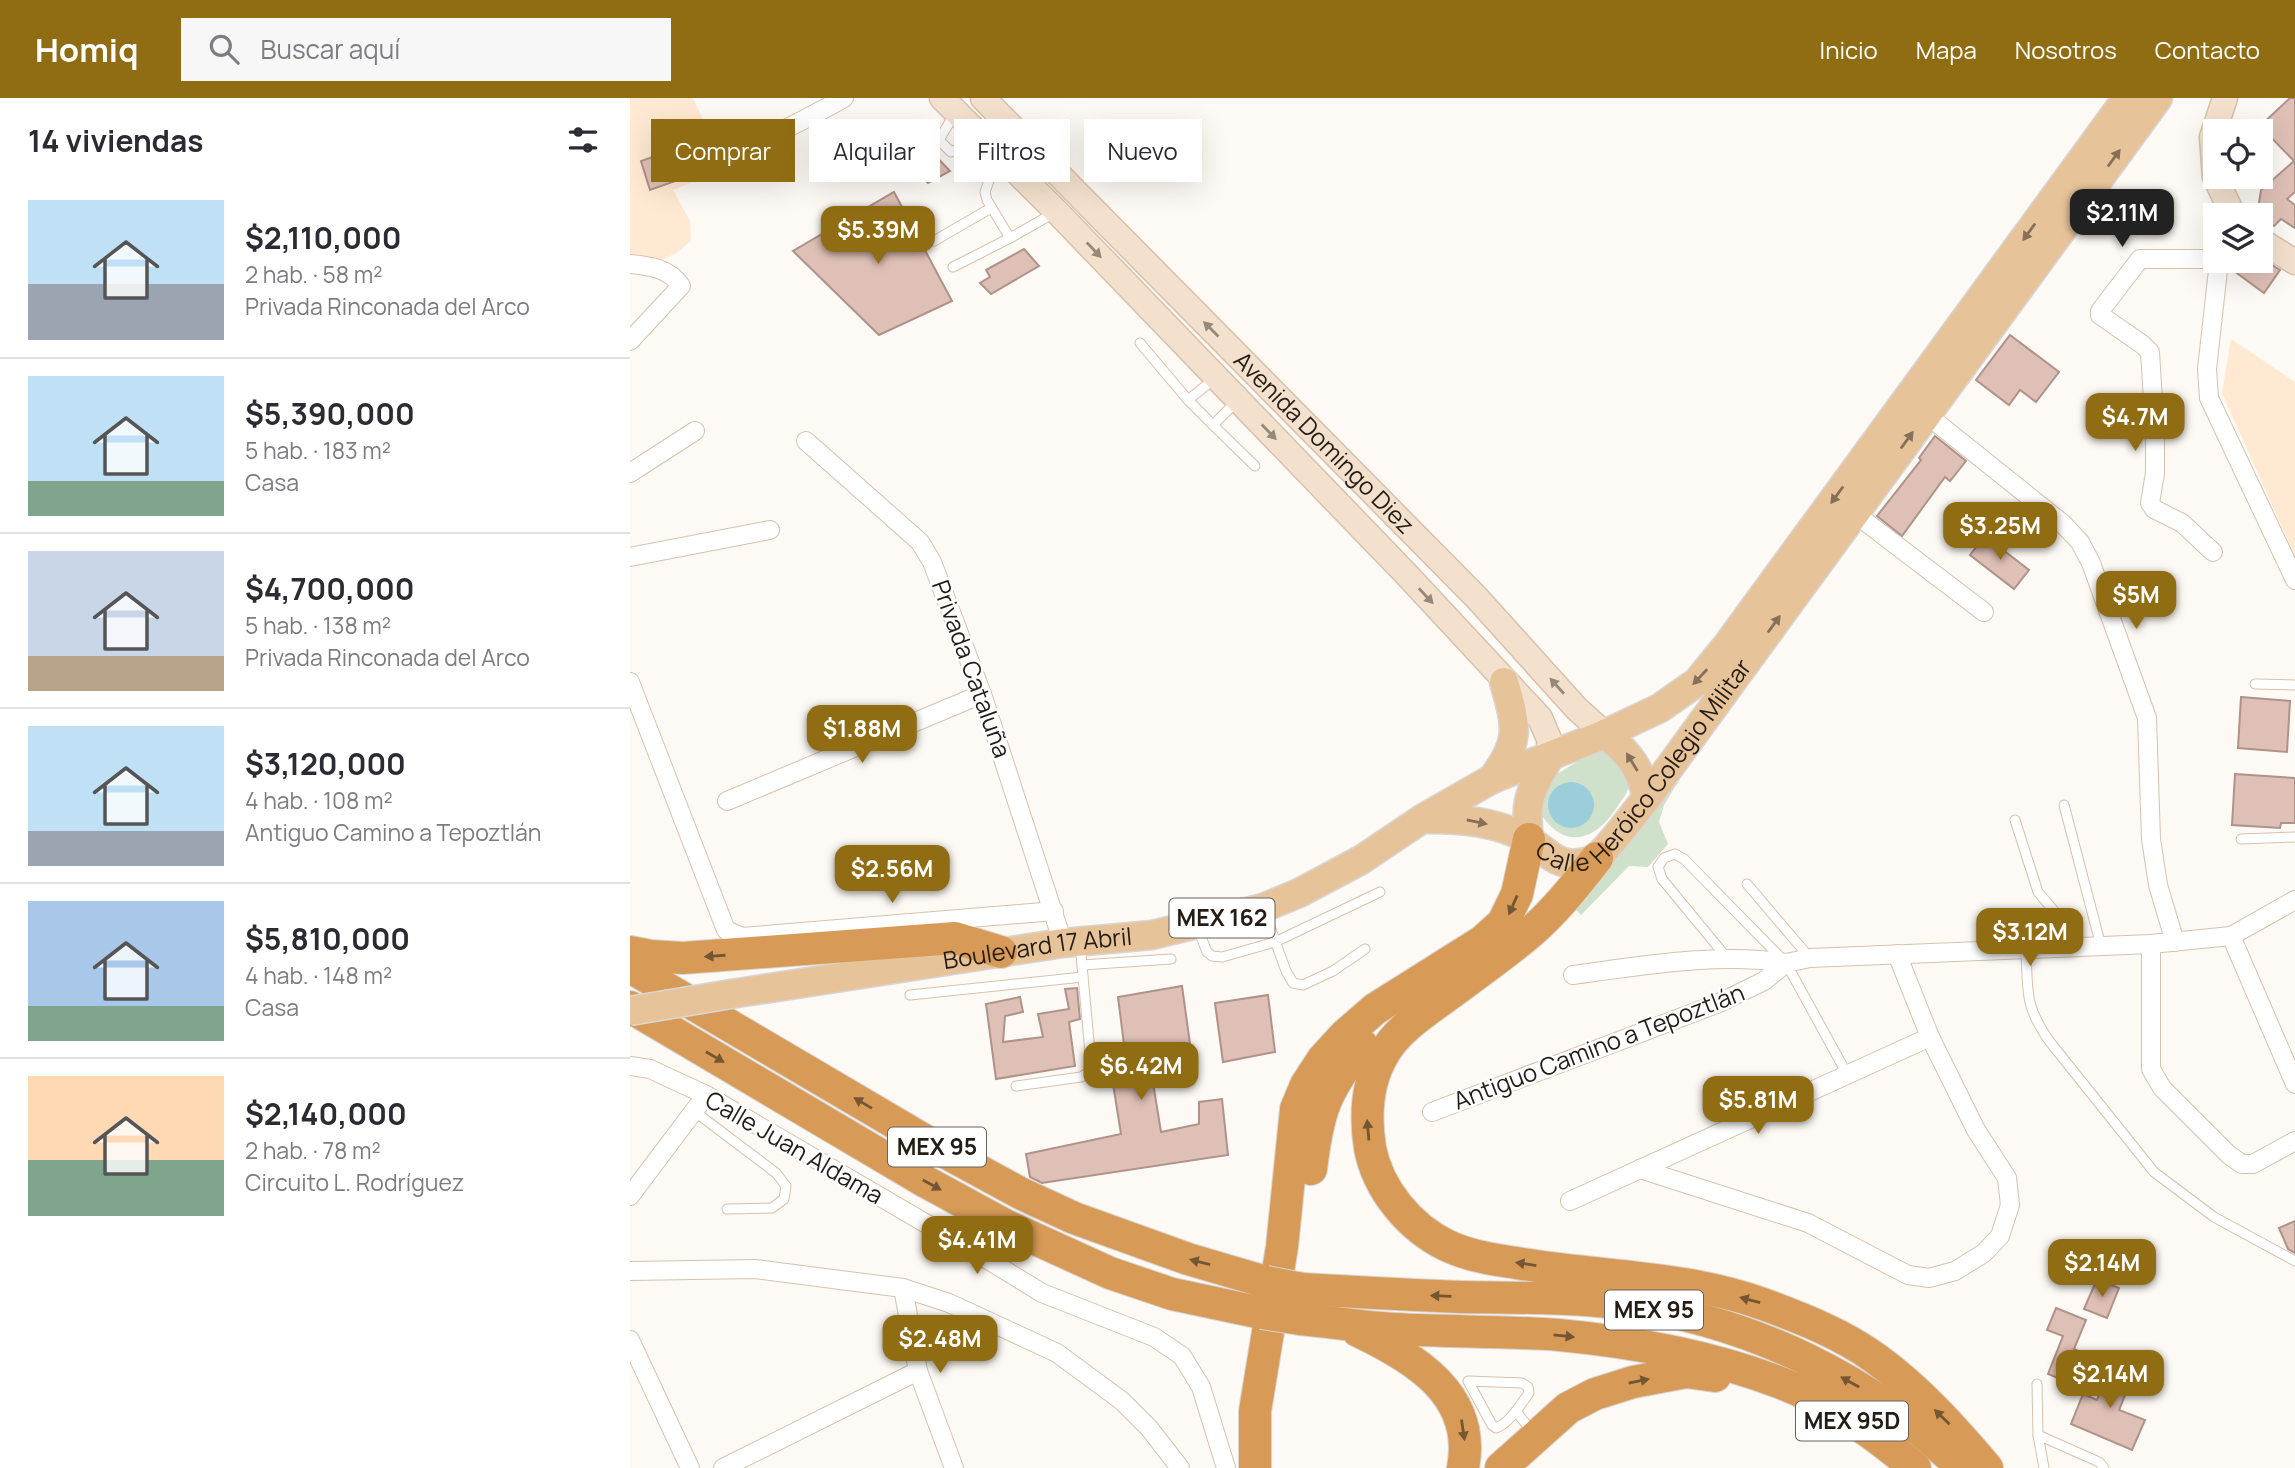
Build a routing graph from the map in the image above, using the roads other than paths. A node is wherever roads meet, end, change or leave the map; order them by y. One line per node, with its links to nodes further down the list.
1 (844, 98): 8 (street)
2 (984, 98): 38 (main road, Avenida Domingo Diez, one-way to 2)
3 (2127, 98): 46 (main road, Calle Heróico Colegio Militar, one-way to 46)
4 (2158, 98): 27 (main road, Calle Heróico Colegio Militar, one-way to 4)
5 (2224, 98): 11 (main road)
6 (949, 105): 7 (main road, Avenida Domingo Diez)
7 (963, 119)
8 (795, 125)
9 (986, 182): 12 (lane)
10 (1027, 182): 13 (main road, Avenida Domingo Diez)
11 (2225, 203)
12 (991, 208): 14 (lane); 15 (lane)
13 (1057, 212): 14 (lane); 24 (main road, Avenida Domingo Diez, one-way to 24)
14 (1010, 238): 20 (lane)
15 (934, 241)
16 (2273, 248): 18 (main road)
17 (2203, 260): 35 (street)
18 (2295, 262)
19 (630, 264): 22 (street)
20 (953, 267)
21 (2216, 273): 37 (street)
22 (630, 341)
23 (1140, 343): 25 (lane)
24 (1216, 377): 25 (lane); 26 (main road, Avenida Domingo Diez)
25 (1188, 400): 28 (lane)
26 (1238, 400): 28 (lane); 40 (main road, Avenida Domingo Diez, one-way to 40)
27 (1926, 414): 33 (main road, Calle Heróico Colegio Militar, one-way to 27); 66 (street)
28 (1213, 425): 31 (lane)
29 (695, 431): 32 (street)
30 (806, 440): 45 (street, Privada Cataluña)
31 (1255, 466)
32 (630, 473)
33 (1854, 513): 39 (street); 49 (main road, Calle Heróico Colegio Militar, one-way to 33)
34 (770, 530): 36 (street)
35 (2213, 552)
36 (630, 557)
37 (2295, 580)
38 (1476, 597): 40 (main road); 46 (main road, Avenida Domingo Diez, one-way to 38)
39 (1983, 612)
40 (1450, 621): 42 (main road, Avenida Domingo Diez)
41 (630, 682): 62 (street)
42 (1504, 682): 47 (main road, Avenida Domingo Diez); 48 (main road)
43 (2255, 684): 44 (lane)
44 (2295, 685)
45 (982, 694): 50 (street); 62 (street, Privada Cataluña)
46 (1605, 734): 47 (main road, Calle Heróico Colegio Militar); 49 (main road, Avenida Domingo Diez, one-way to 46)
47 (1549, 756): 48 (main road, Boulevard 17 Abril / MEX 162); 55 (main road, Calle Heróico Colegio Militar)
48 (1492, 779): 52 (main road, Boulevard 17 Abril / MEX 162)
49 (1647, 798): 57 (main road, Calle Heróico Colegio Militar)
50 (727, 801)
51 (2064, 806): 68 (lane)
52 (1422, 819): 55 (main road, one-way to 55); 61 (main road, Boulevard 17 Abril / MEX 162)
53 (2015, 820): 69 (lane)
54 (2295, 837): 56 (lane)
55 (1529, 839): 57 (main road, Calle Heróico Colegio Militar); 116 (highway, one-way to 116)
56 (2241, 839)
57 (1597, 858): 83 (highway)
58 (1747, 884): 77 (lane)
59 (1380, 892): 65 (lane)
60 (2295, 900): 64 (street, Antiguo Camino a Tepoztlán)
61 (1264, 908): 63 (main road, Boulevard 17 Abril / MEX 162); 65 (lane)
62 (1054, 911): 72 (street, Privada Cataluña)
63 (1196, 924): 65 (lane); 72 (main road, Boulevard 17 Abril / MEX 162)
64 (2231, 936): 66 (street, Antiguo Camino a Tepoztlán); 89 (street)
65 (1275, 942): 71 (lane)
66 (2175, 942): 67 (street, Antiguo Camino a Tepoztlán)
67 (2151, 944): 68 (street, Antiguo Camino a Tepoztlán); 94 (street)
68 (2101, 946): 69 (street, Antiguo Camino a Tepoztlán)
69 (2068, 947): 70 (street, Antiguo Camino a Tepoztlán)
70 (2026, 948): 75 (street, Antiguo Camino a Tepoztlán); 99 (lane)
71 (1365, 949)
72 (1075, 950): 74 (main road, Boulevard 17 Abril / MEX 162); 78 (lane); 82 (lane)
73 (630, 952): 74 (highway, one-way to 73)
74 (1000, 952): 85 (main road, Boulevard 17 Abril / MEX 162, bridge)
75 (1897, 954): 77 (street, Antiguo Camino a Tepoztlán); 86 (street)
76 (1727, 958): 79 (street); 79 (lane); 81 (street)
77 (1810, 958): 79 (street, Antiguo Camino a Tepoztlán)
78 (1171, 959)
79 (1786, 962): 88 (lane); 93 (street, Antiguo Camino a Tepoztlán)
80 (630, 967): 102 (highway, MEX 95, one-way to 80, bridge)
81 (1573, 975)
82 (1083, 977): 84 (lane); 90 (lane)
83 (1456, 989): 117 (highway); 122 (highway, one-way to 83)
84 (910, 995)
85 (630, 1009): 102 (highway, MEX 95, one-way to 102, bridge)
86 (1930, 1037): 88 (street); 95 (street)
87 (630, 1066): 91 (street, Calle Juan Aldama)
88 (1847, 1074): 95 (street)
89 (2295, 1084)
90 (1016, 1086)
91 (706, 1095): 92 (street); 115 (street, Calle Juan Aldama)
92 (694, 1111): 96 (street); 98 (lane)
93 (1432, 1112)
94 (2295, 1141)
95 (1640, 1170): 97 (street)
96 (630, 1196)
97 (1570, 1201)
98 (727, 1209)
99 (2295, 1261)
100 (630, 1272): 101 (street)
101 (903, 1289): 105 (street); 111 (street)
102 (1301, 1304): 103 (highway, MEX 95); 121 (highway, MEX 95, one-way to 102)
103 (1345, 1324): 106 (highway, MEX 95, one-way to 106); 108 (highway)
104 (630, 1340): 112 (street)
105 (918, 1371): 113 (street); 114 (street)
106 (1784, 1384): 109 (highway, one-way to 106); 120 (highway, MEX 95D)
107 (2037, 1384): 110 (lane)
108 (1457, 1387): 109 (lane); 109 (lane); 118 (highway, one-way to 118)
109 (1526, 1423): 119 (highway)
110 (2038, 1435): 123 (lane); 124 (lane)
111 (1177, 1467)
112 (690, 1468)
113 (723, 1468)
114 (954, 1468)
115 (1226, 1468)
116 (1255, 1468)
117 (1274, 1468)
118 (1463, 1468)
119 (1501, 1468)
120 (1915, 1468)
121 (1962, 1468)
122 (1987, 1468)
123 (2045, 1468)
124 (2104, 1468)

